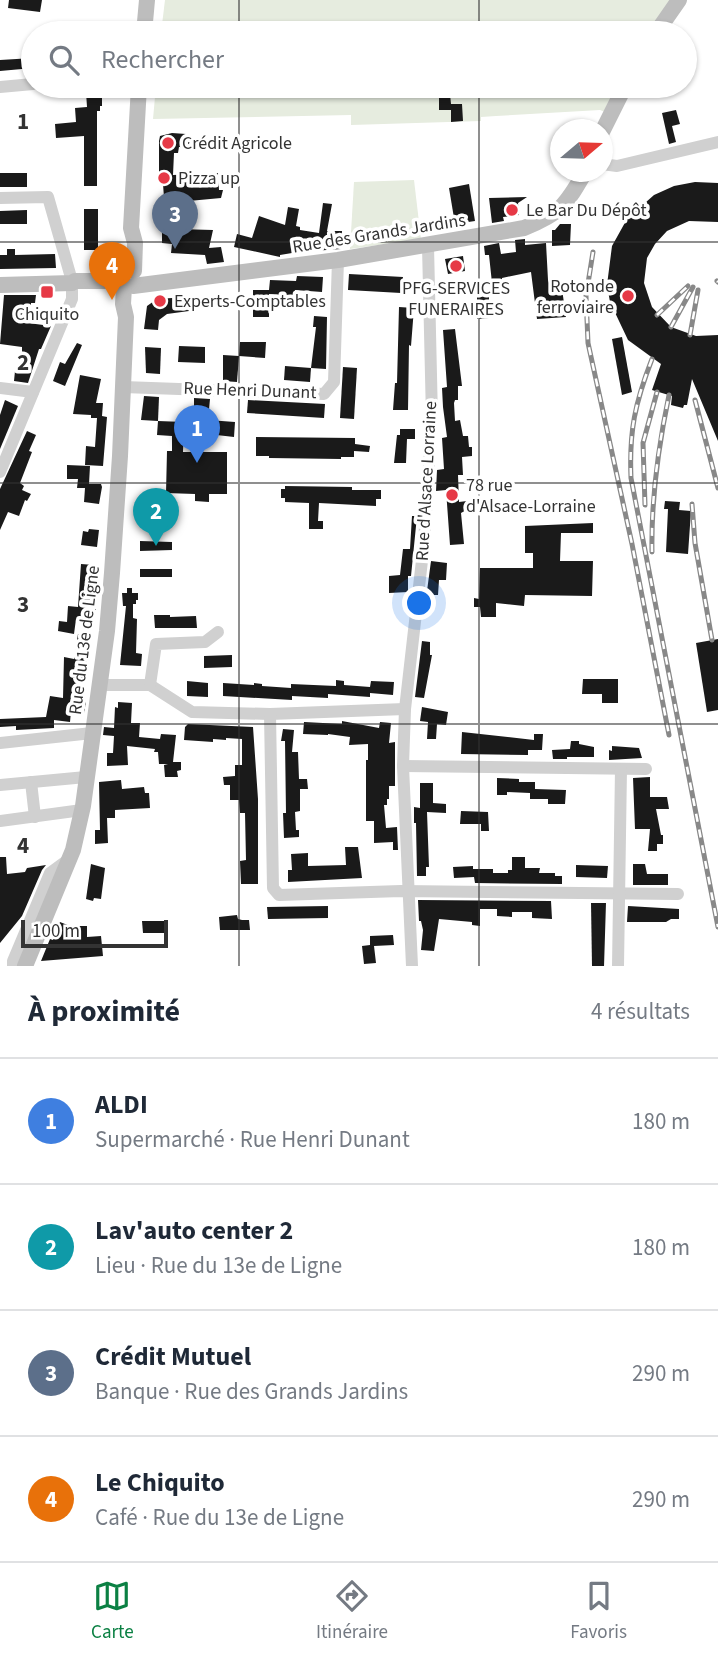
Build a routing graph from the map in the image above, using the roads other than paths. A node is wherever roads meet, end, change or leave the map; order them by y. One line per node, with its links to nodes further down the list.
1 (147, 0): 3 (main road)
2 (679, 0): 4 (main road)
3 (145, 21)
4 (664, 21)
5 (21, 85): 6 (street)
6 (0, 87)
7 (138, 98): 16 (main road, Rue du 13e de Ligne)
8 (619, 98): 9 (main road)
9 (609, 119)
10 (718, 142): 11 (street)
11 (613, 165)
12 (579, 182): 14 (main road, Rue des Grands Jardins)
13 (0, 198): 17 (street)
14 (428, 246): 15 (main road, Rue des Grands Jardins); 26 (street, Rue d'Alsace Lorraine)
15 (338, 260): 16 (main road, Rue des Grands Jardins); 19 (street, Rue Henri Dunant)
16 (128, 280): 17 (main road, Rue des Grands Jardins); 19 (main road, Rue du 13e de Ligne)
17 (72, 284): 18 (main road, Rue des Grands Jardins); 21 (street)
18 (0, 285)
19 (123, 387): 24 (main road, Rue du 13e de Ligne)
20 (0, 388): 21 (street)
21 (33, 392): 22 (street)
22 (0, 472)
23 (218, 632): 25 (street)
24 (98, 685): 25 (street); 28 (main road, Rue du 13e de Ligne)
25 (150, 685): 27 (street)
26 (405, 709): 27 (street); 30 (street, Rue d'Alsace Lorraine)
27 (270, 714): 39 (street)
28 (92, 733): 29 (street); 33 (main road, Rue du 13e de Ligne)
29 (0, 743)
30 (403, 766): 31 (street); 39 (street, Rue d'Alsace Lorraine)
31 (621, 769): 32 (street); 40 (street)
32 (646, 769)
33 (86, 777): 34 (street); 36 (main road, Rue du 13e de Ligne)
34 (31, 782): 35 (street); 37 (street)
35 (0, 785)
36 (82, 810): 37 (street); 42 (main road, Rue du 13e de Ligne)
37 (35, 817): 38 (street)
38 (0, 821)
39 (407, 891): 40 (street); 43 (street, Rue d'Alsace Lorraine)
40 (620, 893): 41 (street); 44 (street)
41 (678, 894)
42 (21, 964)
43 (411, 966)
44 (618, 966)

